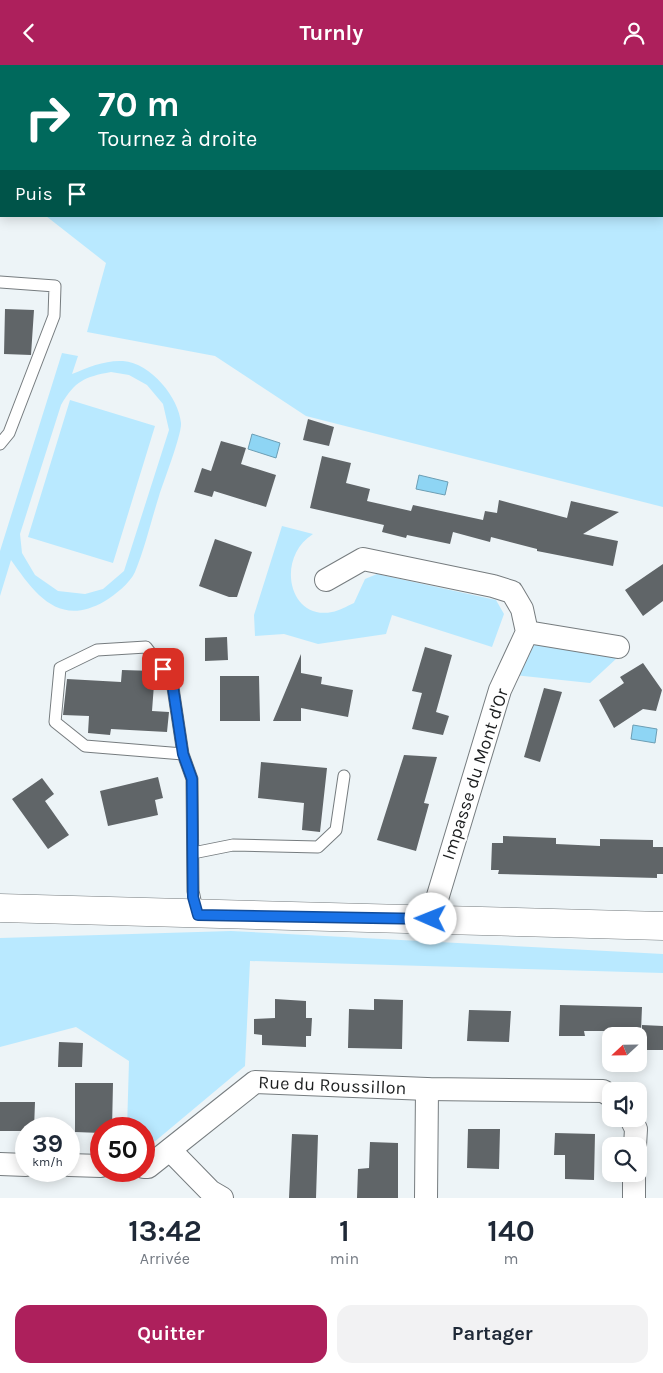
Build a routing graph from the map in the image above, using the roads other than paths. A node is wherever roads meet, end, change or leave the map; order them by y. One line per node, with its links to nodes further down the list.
1 (0, 283): 2 (lane)
2 (0, 444)
3 (326, 580): 4 (street)
4 (527, 632): 5 (street); 11 (street, Impasse du Mont d'Or)
5 (618, 647)
6 (183, 754): 6 (lane); 8 (lane)
7 (344, 776): 8 (lane)
8 (193, 853): 10 (lane)
9 (0, 908): 10 (main road)
10 (198, 915): 11 (main road)
11 (431, 919): 12 (main road)
12 (663, 926)
13 (427, 1089): 14 (street, Rue du Roussillon); 15 (street, Rue du Roussillon); 21 (street, Rue du Roussillon)
14 (602, 1091)
15 (170, 1150): 16 (street, Rue du Roussillon); 20 (street)
16 (155, 1162)
17 (0, 1164): 18 (street)
18 (15, 1165)
19 (634, 1182): 22 (street)
20 (222, 1198)
21 (426, 1198)
22 (634, 1198)

